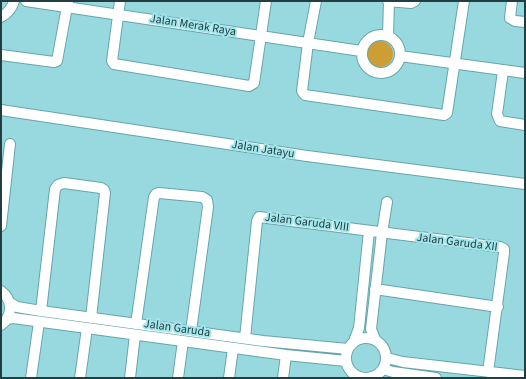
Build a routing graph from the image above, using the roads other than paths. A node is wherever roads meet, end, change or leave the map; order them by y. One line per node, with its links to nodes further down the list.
1 (25, 1): 9 (street, Jalan Merak Raya); 10 (street, Jalan Merak Raya)
2 (120, 1): 11 (street)
3 (266, 1): 15 (street)
4 (316, 1): 16 (street)
5 (389, 1): 6 (street); 14 (street)
6 (415, 1)
7 (464, 1): 20 (street)
8 (512, 1): 13 (street)
9 (13, 4): 12 (street, Jalan Merak Raya)
10 (67, 4): 11 (street, Jalan Merak Raya); 18 (street)
11 (118, 15): 15 (street, Jalan Merak Raya); 15 (street)
12 (1, 17)
13 (525, 22)
14 (388, 36): 17 (street); 19 (street)
15 (261, 37): 16 (street, Jalan Merak Raya)
16 (308, 43): 17 (street, Jalan Merak Raya); 20 (street)
17 (361, 51): 19 (street)
18 (1, 55)
19 (400, 56): 20 (street)
20 (455, 63): 21 (street)
21 (503, 70): 22 (street); 24 (street)
22 (525, 73)
23 (1, 110): 27 (street, Jalan Jatayu)
24 (525, 125)
25 (10, 144): 26 (street)
26 (4, 170): 29 (street)
27 (525, 184)
28 (387, 202): 31 (street)
29 (1, 226)
30 (370, 231): 31 (street, Jalan Garuda VIII); 32 (street); 51 (street, Jalan Garuda VIII)
31 (382, 233): 33 (street); 37 (street, Jalan Garuda XII)
32 (366, 265): 33 (street); 38 (street)
33 (378, 267): 34 (street)
34 (376, 289): 37 (street); 39 (street)
35 (1, 291): 36 (street)
36 (9, 302): 40 (street, Jalan Garuda); 43 (street)
37 (498, 307): 63 (street, Jalan Garuda XII)
38 (361, 308): 39 (street); 56 (street)
39 (373, 309): 52 (street)
40 (41, 311): 41 (street, Jalan Garuda); 41 (street)
41 (91, 318): 42 (street, Jalan Garuda)
42 (112, 320): 45 (street, Jalan Garuda); 47 (street)
43 (4, 322): 44 (street, Jalan Garuda)
44 (39, 322): 46 (street, Jalan Garuda); 66 (street)
45 (136, 324): 48 (street, Jalan Garuda); 48 (street)
46 (87, 328): 47 (street, Jalan Garuda); 67 (street)
47 (110, 331): 50 (street, Jalan Garuda)
48 (191, 331): 49 (street, Jalan Garuda)
49 (208, 333): 51 (street, Jalan Garuda); 55 (street)
50 (135, 334): 53 (street, Jalan Garuda); 68 (street)
51 (245, 338): 54 (street, Jalan Garuda)
52 (375, 339): 56 (street); 60 (street)
53 (183, 341): 55 (street, Jalan Garuda); 69 (street)
54 (262, 341): 56 (street, Jalan Garuda); 58 (street)
55 (206, 344): 57 (street, Jalan Garuda)
56 (351, 345): 61 (street)
57 (234, 348): 58 (street, Jalan Garuda); 70 (street)
58 (261, 351): 59 (street, Jalan Garuda)
59 (286, 355): 61 (street, Jalan Garuda); 71 (street)
60 (387, 358): 62 (street); 64 (street)
61 (346, 361): 62 (street)
62 (383, 369): 72 (street)
63 (488, 372): 64 (street); 65 (street)
64 (463, 374)
65 (525, 376)
66 (31, 378)
67 (80, 378)
68 (130, 378)
69 (178, 378)
70 (229, 378)
71 (283, 378)
72 (436, 378)

